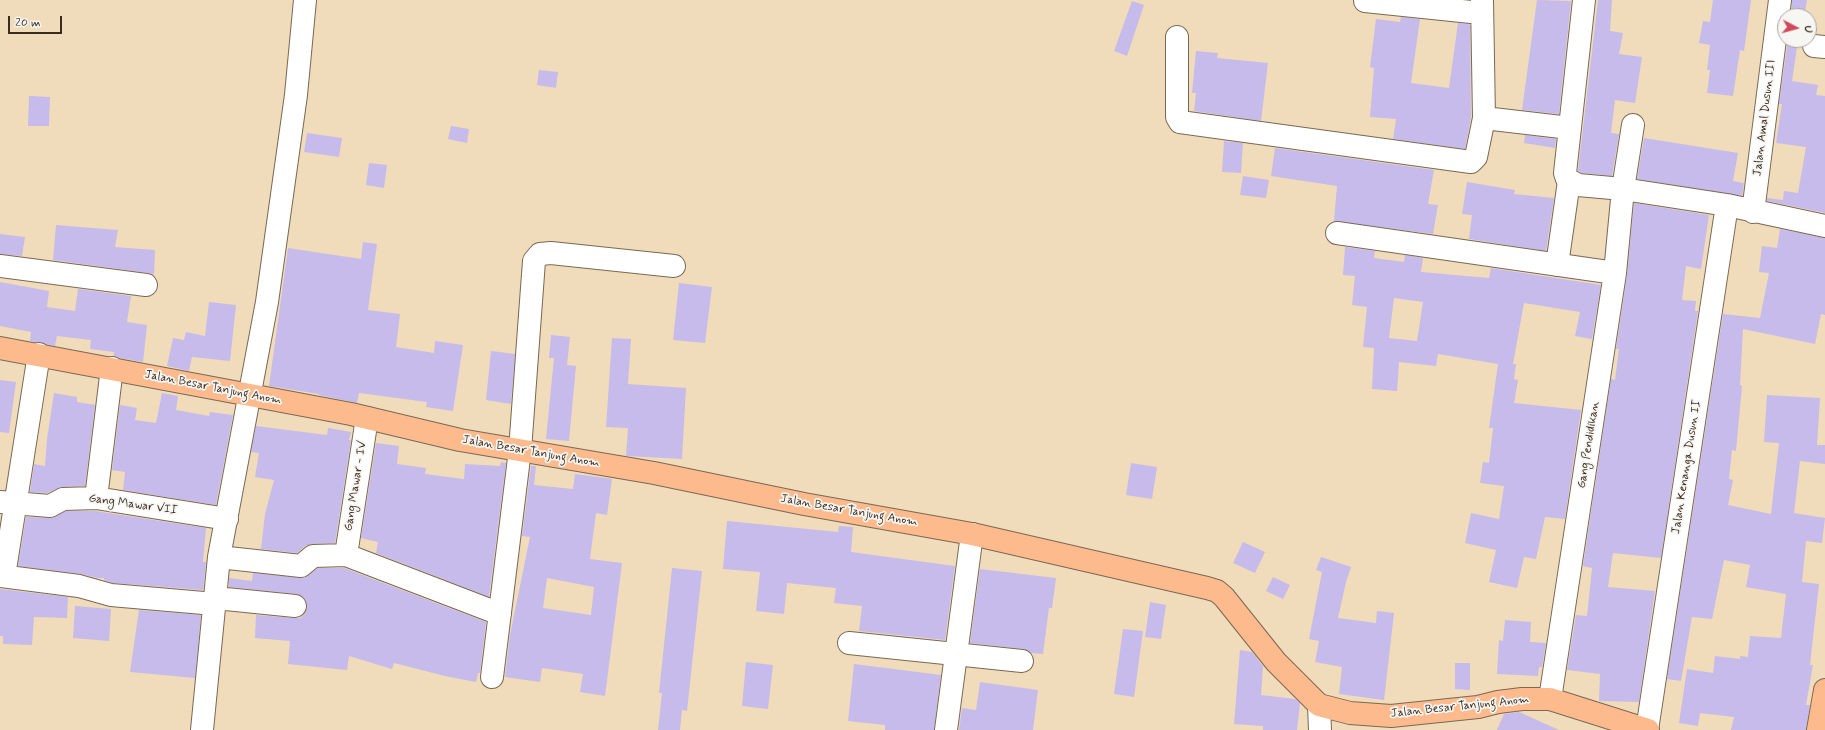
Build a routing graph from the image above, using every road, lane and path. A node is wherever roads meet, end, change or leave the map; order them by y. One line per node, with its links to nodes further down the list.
1 (304, 0): 24 (street)
2 (1584, 0): 9 (street)
3 (1780, 0): 13 (street, Jalan Amal Dusun III)
4 (1365, 1): 5 (street)
5 (1481, 6): 7 (street)
6 (1177, 37): 7 (street)
7 (1484, 118): 9 (street)
8 (1632, 125): 11 (street, Gang Pendidikan)
9 (1570, 128): 10 (street)
10 (1569, 181): 11 (street); 16 (street)
11 (1623, 190): 12 (street); 19 (street, Gang Pendidikan)
12 (1727, 205): 13 (street); 48 (street, Jalan Kenanga Dusun II)
13 (1753, 212): 14 (street)
14 (1825, 226)
15 (1337, 233): 16 (street)
16 (1557, 265): 19 (street)
17 (0, 266): 20 (street)
18 (674, 266): 26 (street)
19 (1615, 273): 42 (street, Gang Pendidikan)
20 (146, 285)
21 (0, 348): 22 (main road, Jalan Besar Tanjung Anom)
22 (39, 354): 23 (main road, Jalan Besar Tanjung Anom); 28 (street)
23 (112, 368): 24 (main road, Jalan Besar Tanjung Anom); 27 (street)
24 (250, 395): 25 (main road, Jalan Besar Tanjung Anom); 29 (street)
25 (367, 418): 26 (main road, Jalan Besar Tanjung Anom); 31 (street, Gang Mawar - IV)
26 (520, 450): 30 (main road, Jalan Besar Tanjung Anom); 36 (street)
27 (96, 498): 28 (street, Gang Mawar VII); 29 (street, Gang Mawar VII)
28 (8, 503): 33 (street)
29 (227, 519): 32 (street)
30 (979, 535): 38 (street); 43 (main road, Jalan Besar Tanjung Anom)
31 (346, 555): 32 (street); 36 (street)
32 (219, 557): 34 (street)
33 (2, 576): 34 (street)
34 (216, 601): 35 (street); 44 (street)
35 (295, 606)
36 (500, 614): 40 (street)
37 (849, 643): 38 (street)
38 (961, 655): 39 (street); 45 (street); 46 (street)
39 (1022, 661)
40 (492, 677)
41 (1825, 690): 49 (main road)
42 (1550, 699): 43 (main road, Jalan Besar Tanjung Anom); 48 (main road, Jalan Besar Tanjung Anom)
43 (1319, 705): 47 (street)
44 (202, 730)
45 (946, 730)
46 (961, 730)
47 (1320, 730)
48 (1647, 730)
49 (1818, 730)

